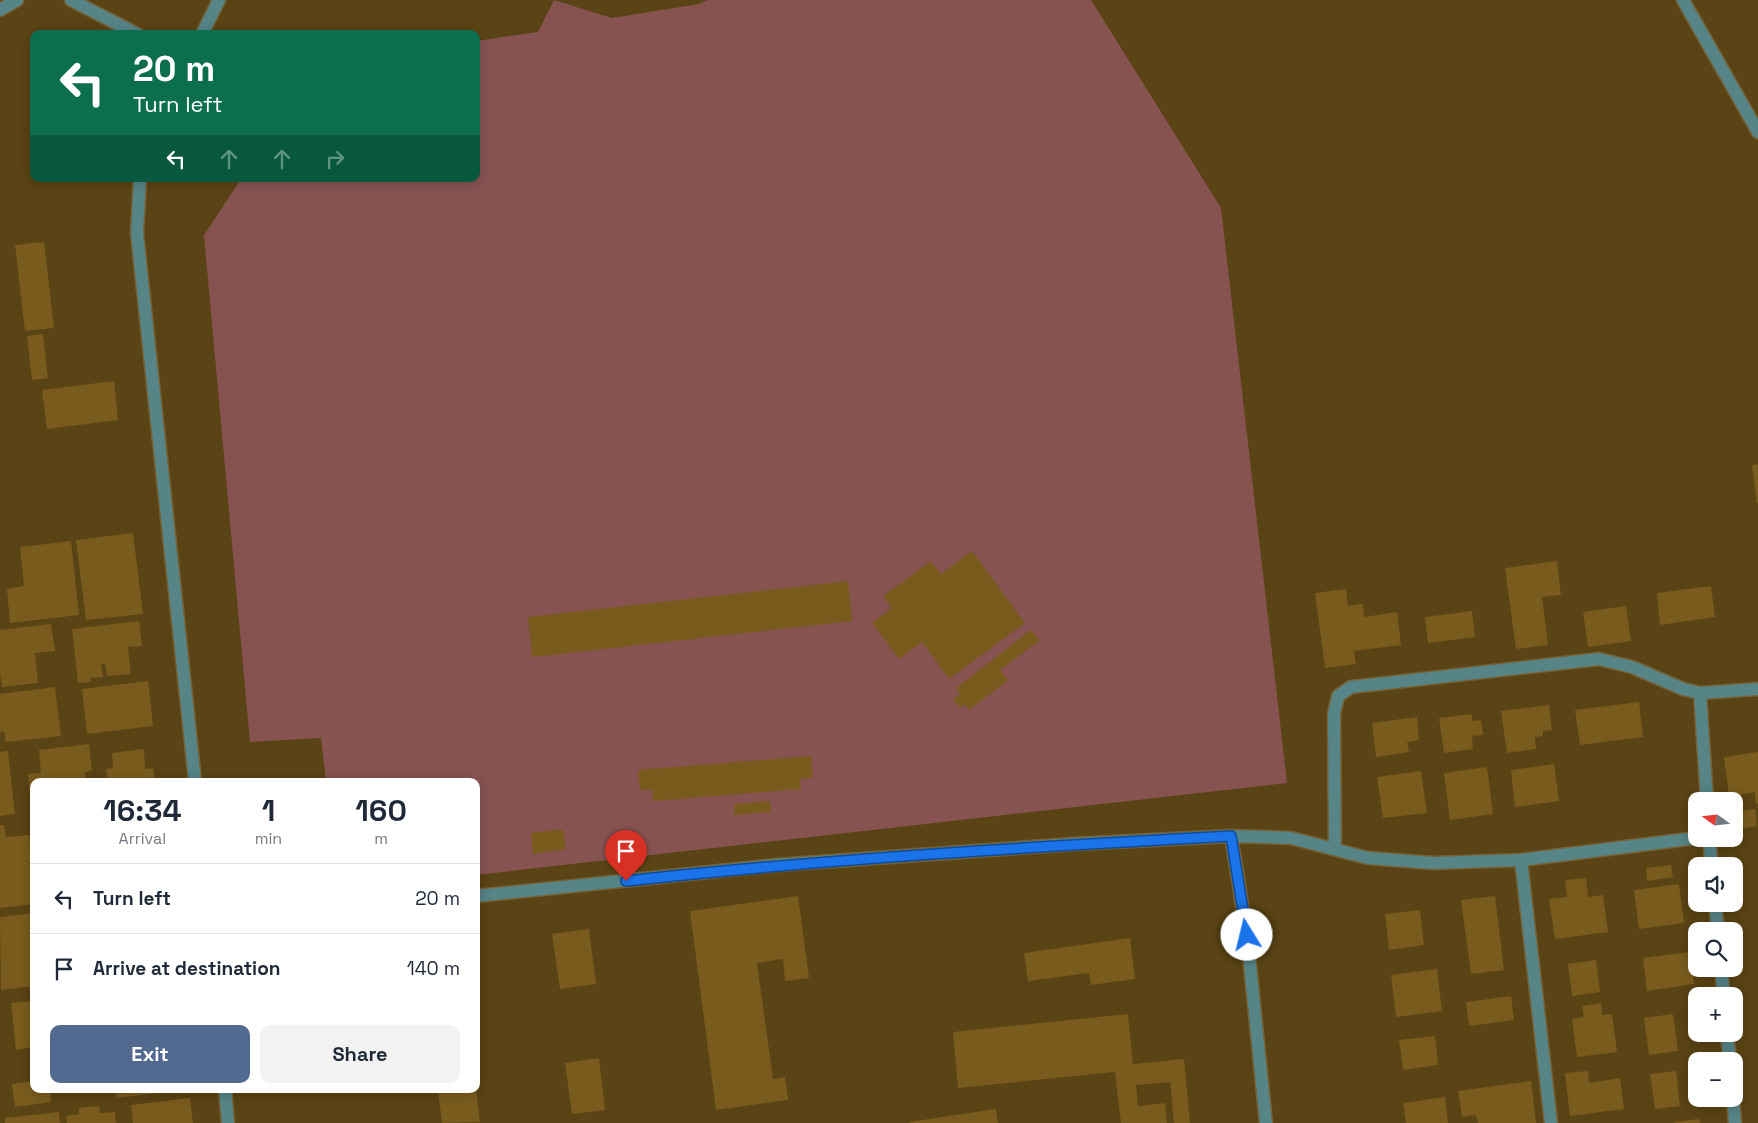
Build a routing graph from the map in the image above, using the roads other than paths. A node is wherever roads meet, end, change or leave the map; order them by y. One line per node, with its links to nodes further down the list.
1 (17, 0): 5 (street)
2 (71, 0): 6 (street)
3 (219, 0): 7 (street)
4 (1683, 0): 8 (street)
5 (0, 10)
6 (129, 30)
7 (204, 30)
8 (1758, 132)
9 (140, 182): 12 (street)
10 (1758, 689): 11 (street)
11 (1700, 692): 13 (street); 16 (street)
12 (195, 778)
13 (1706, 792)
14 (1231, 836): 16 (street); 18 (street); 22 (street)
15 (1688, 839): 17 (street)
16 (1335, 849): 17 (street)
17 (1521, 860): 23 (street)
18 (480, 896)
19 (225, 1093): 21 (street)
20 (1734, 1107): 24 (street)
21 (228, 1123)
22 (1266, 1123)
23 (1551, 1123)
24 (1735, 1123)

